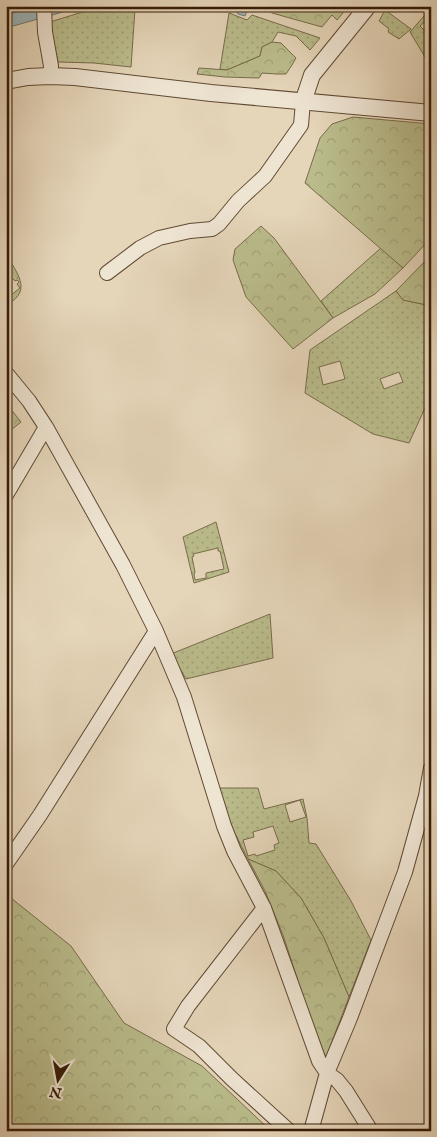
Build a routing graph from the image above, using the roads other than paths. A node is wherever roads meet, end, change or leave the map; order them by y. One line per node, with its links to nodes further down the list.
1 (368, 6): 5 (street)
2 (44, 13): 3 (street)
3 (50, 76): 4 (street); 5 (street)
4 (6, 81)
5 (303, 102): 6 (street); 7 (street)
6 (431, 113)
7 (107, 273)
8 (6, 373): 9 (street)
9 (46, 427): 10 (street); 11 (street)
10 (6, 495)
11 (156, 631): 14 (street); 15 (street)
12 (431, 768): 13 (street)
13 (428, 796): 16 (street)
14 (6, 864)
15 (264, 908): 16 (street); 17 (street)
16 (328, 1073): 18 (street); 19 (street)
17 (289, 1131)
18 (311, 1131)
19 (371, 1131)

